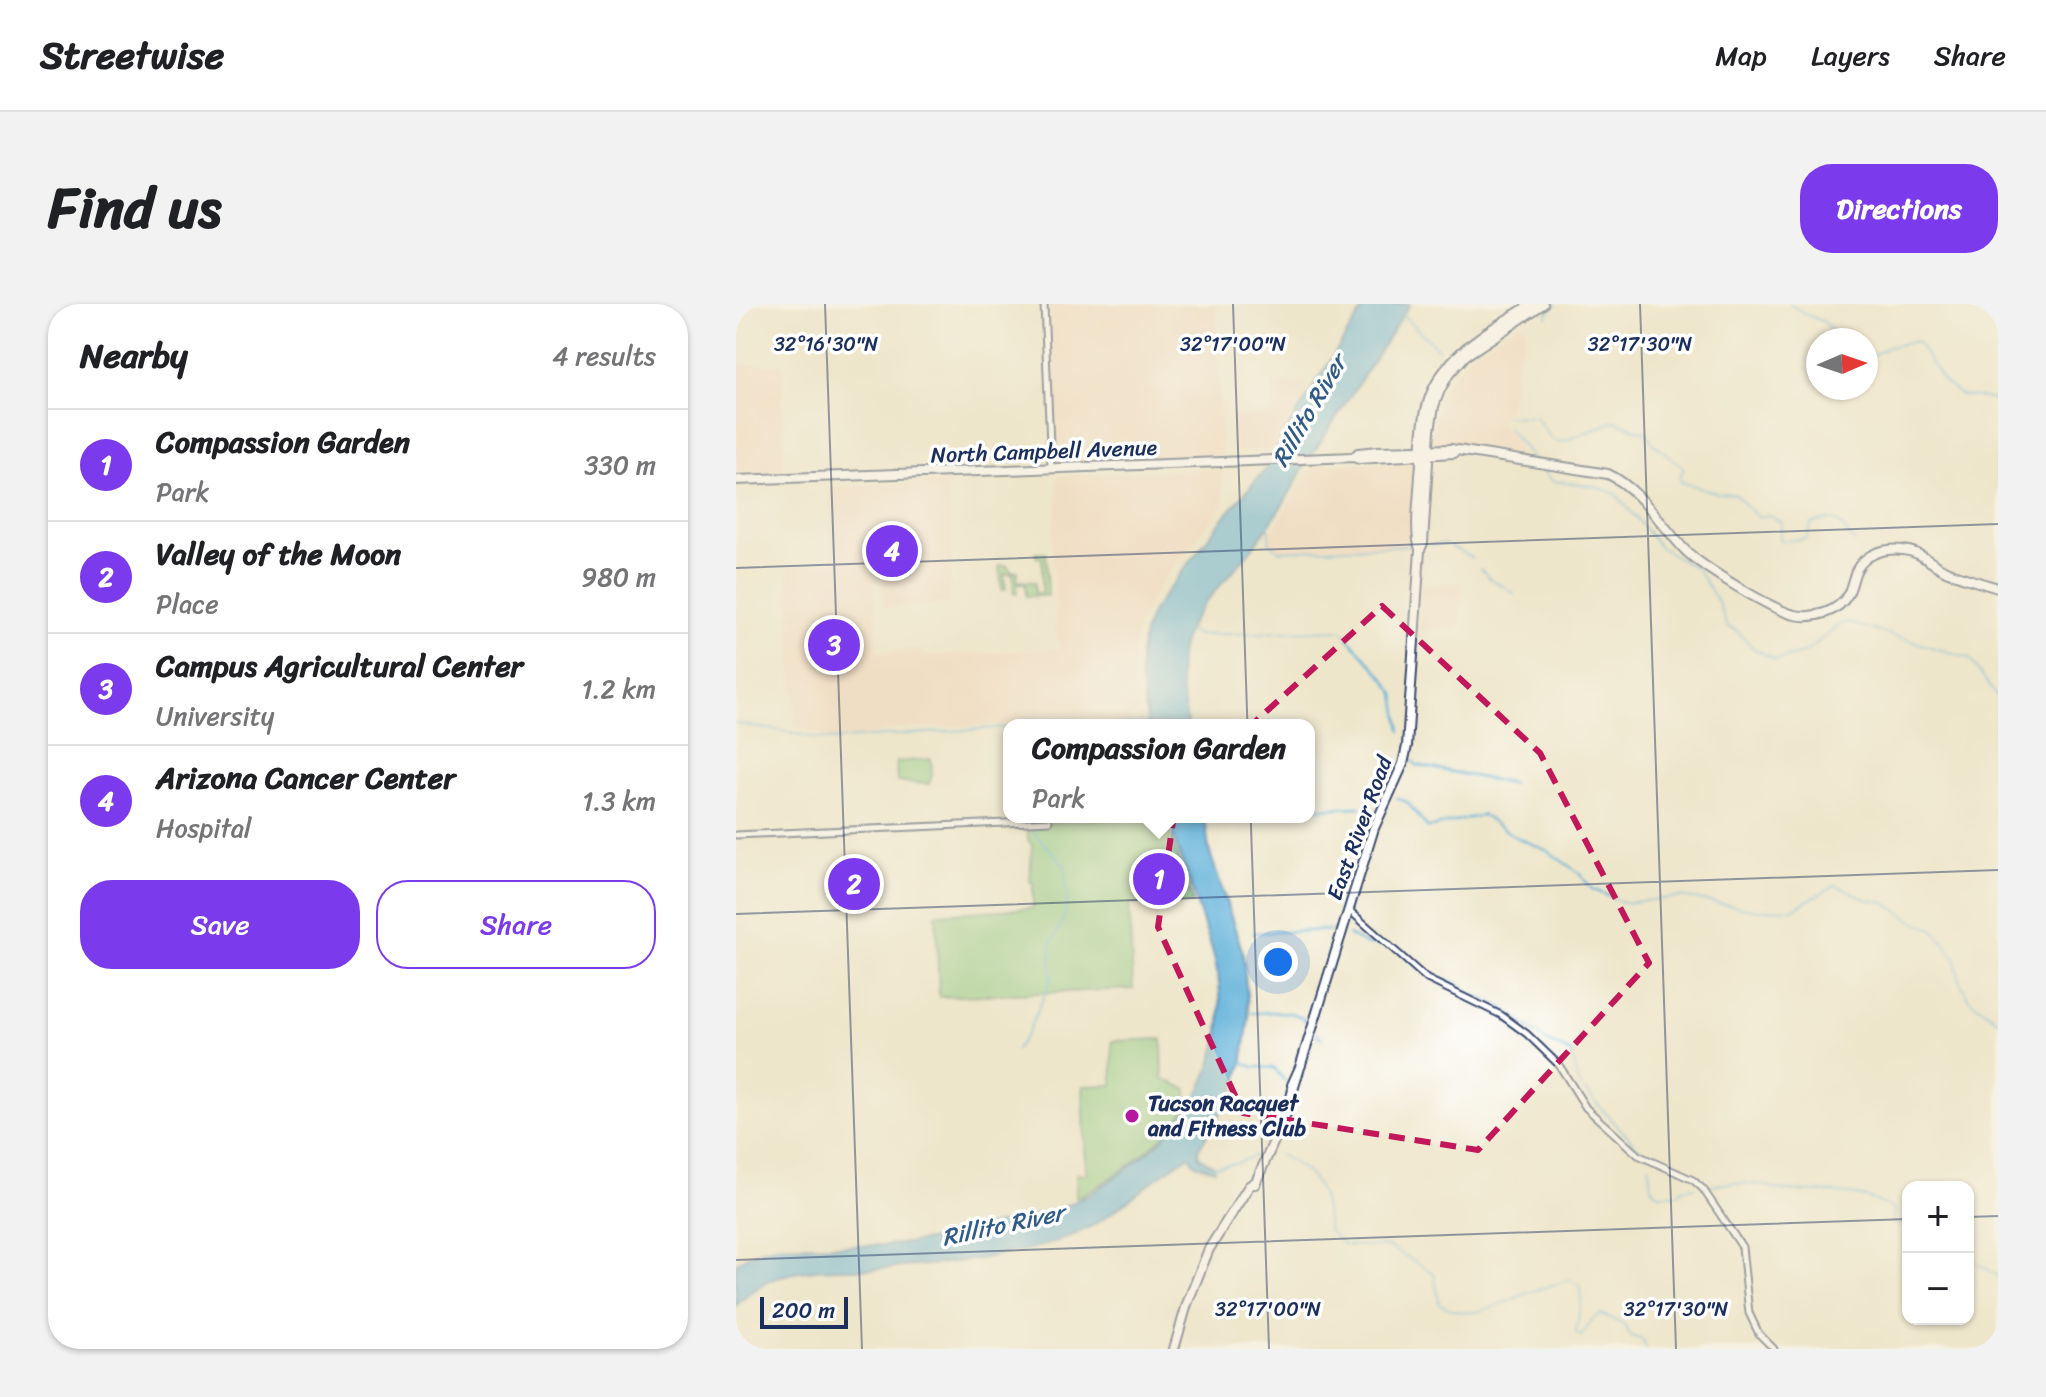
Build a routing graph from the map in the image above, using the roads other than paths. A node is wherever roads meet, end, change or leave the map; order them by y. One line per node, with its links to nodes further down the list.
1 (1044, 304): 5 (street)
2 (1532, 304): 4 (main road, East River Road)
3 (1543, 304): 4 (main road, East River Road)
4 (1425, 452): 5 (main road, North Campbell Avenue); 7 (main road, North Campbell Avenue); 10 (main road, East River Road)
5 (1051, 469): 6 (main road, North Campbell Avenue)
6 (736, 480)
7 (1998, 588)
8 (1004, 823): 9 (street)
9 (736, 835)
10 (1348, 909): 11 (main road, East River Road); 12 (street)
11 (1177, 1349)
12 (1774, 1349)

